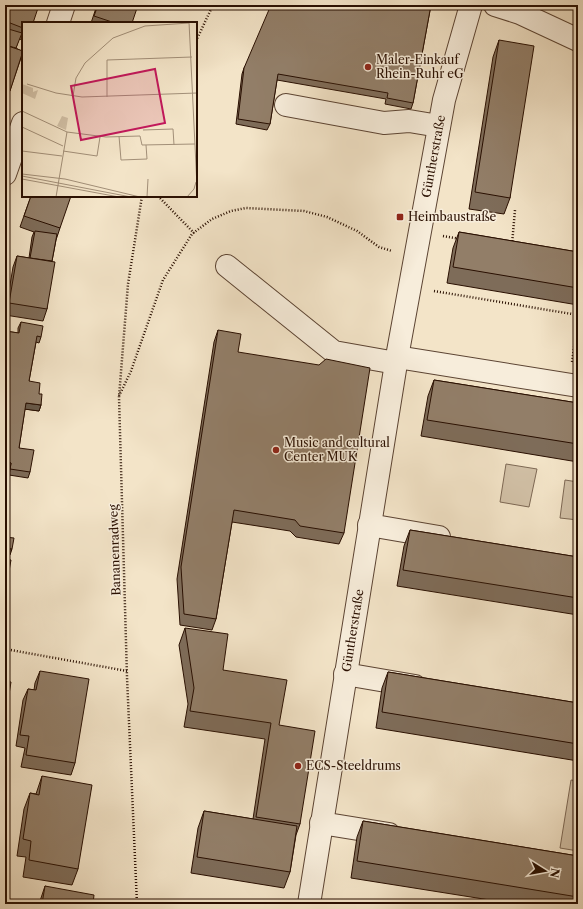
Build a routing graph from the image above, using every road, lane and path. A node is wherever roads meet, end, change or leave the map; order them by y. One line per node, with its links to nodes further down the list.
1 (64, 5): 5 (street)
2 (213, 5): 6 (path)
3 (471, 5): 9 (street, Güntherstraße)
4 (496, 5): 7 (street)
5 (58, 22)
6 (197, 39)
7 (578, 40)
8 (286, 105): 9 (street)
9 (439, 126): 23 (street, Güntherstraße)
10 (22, 127): 11 (street)
11 (5, 174)
12 (142, 197): 28 (path, Bananenradweg)
13 (159, 197): 15 (path)
14 (516, 210): 18 (path)
15 (194, 232)
16 (442, 236): 17 (path)
17 (463, 239)
18 (516, 247)
19 (227, 266): 23 (street)
20 (433, 291): 21 (path)
21 (578, 315)
22 (578, 319): 24 (path)
23 (396, 360): 24 (street); 25 (street, Güntherstraße)
24 (575, 376)
25 (369, 525): 26 (street); 29 (street, Güntherstraße)
26 (456, 539)
27 (5, 650): 28 (path)
28 (127, 671): 33 (path, Bananenradweg)
29 (345, 674): 30 (street); 31 (street, Güntherstraße)
30 (432, 688)
31 (321, 823): 32 (street); 34 (street, Güntherstraße)
32 (409, 837)
33 (137, 904)
34 (309, 904)

